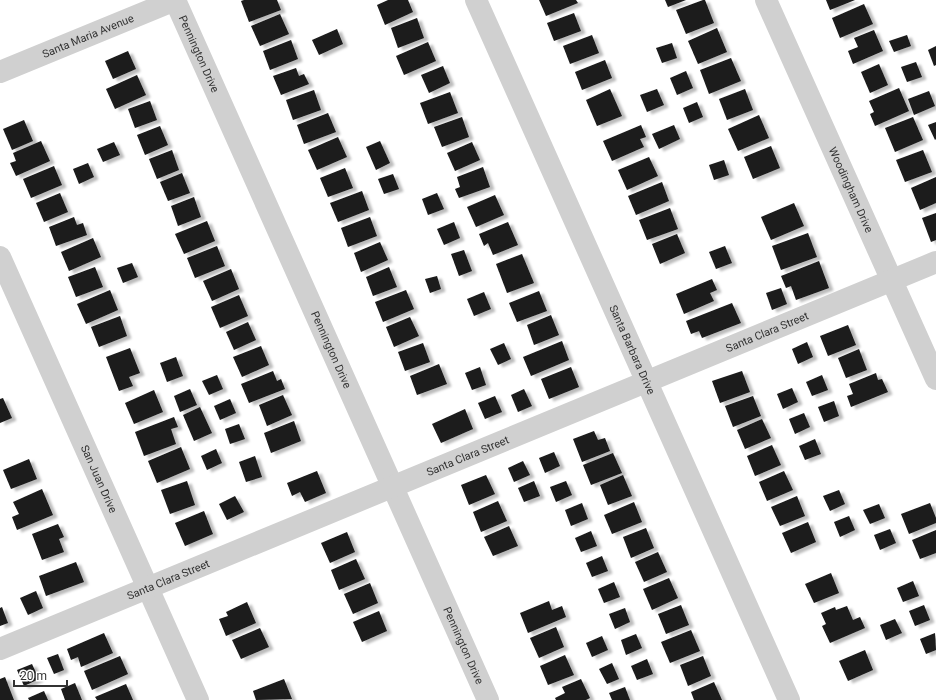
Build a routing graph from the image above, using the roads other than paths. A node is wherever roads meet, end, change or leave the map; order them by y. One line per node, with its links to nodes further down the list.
1 (175, 0): 4 (street, Santa Maria Avenue); 10 (street, Pennington Drive)
2 (476, 0): 9 (street, Santa Barbara Drive)
3 (766, 0): 7 (street, Woodingham Drive)
4 (0, 72)
5 (0, 257): 11 (street, San Juan Drive)
6 (936, 262): 7 (street, Santa Clara Street)
7 (892, 281): 8 (street, Woodingham Drive); 9 (street, Santa Clara Street)
8 (936, 379)
9 (647, 382): 10 (street, Santa Clara Street); 15 (street, Santa Barbara Drive)
10 (393, 487): 11 (street, Santa Clara Street); 14 (street, Pennington Drive)
11 (148, 588): 12 (street, Santa Clara Street); 13 (street, San Juan Drive)
12 (0, 648)
13 (198, 700)
14 (488, 700)
15 (789, 700)

